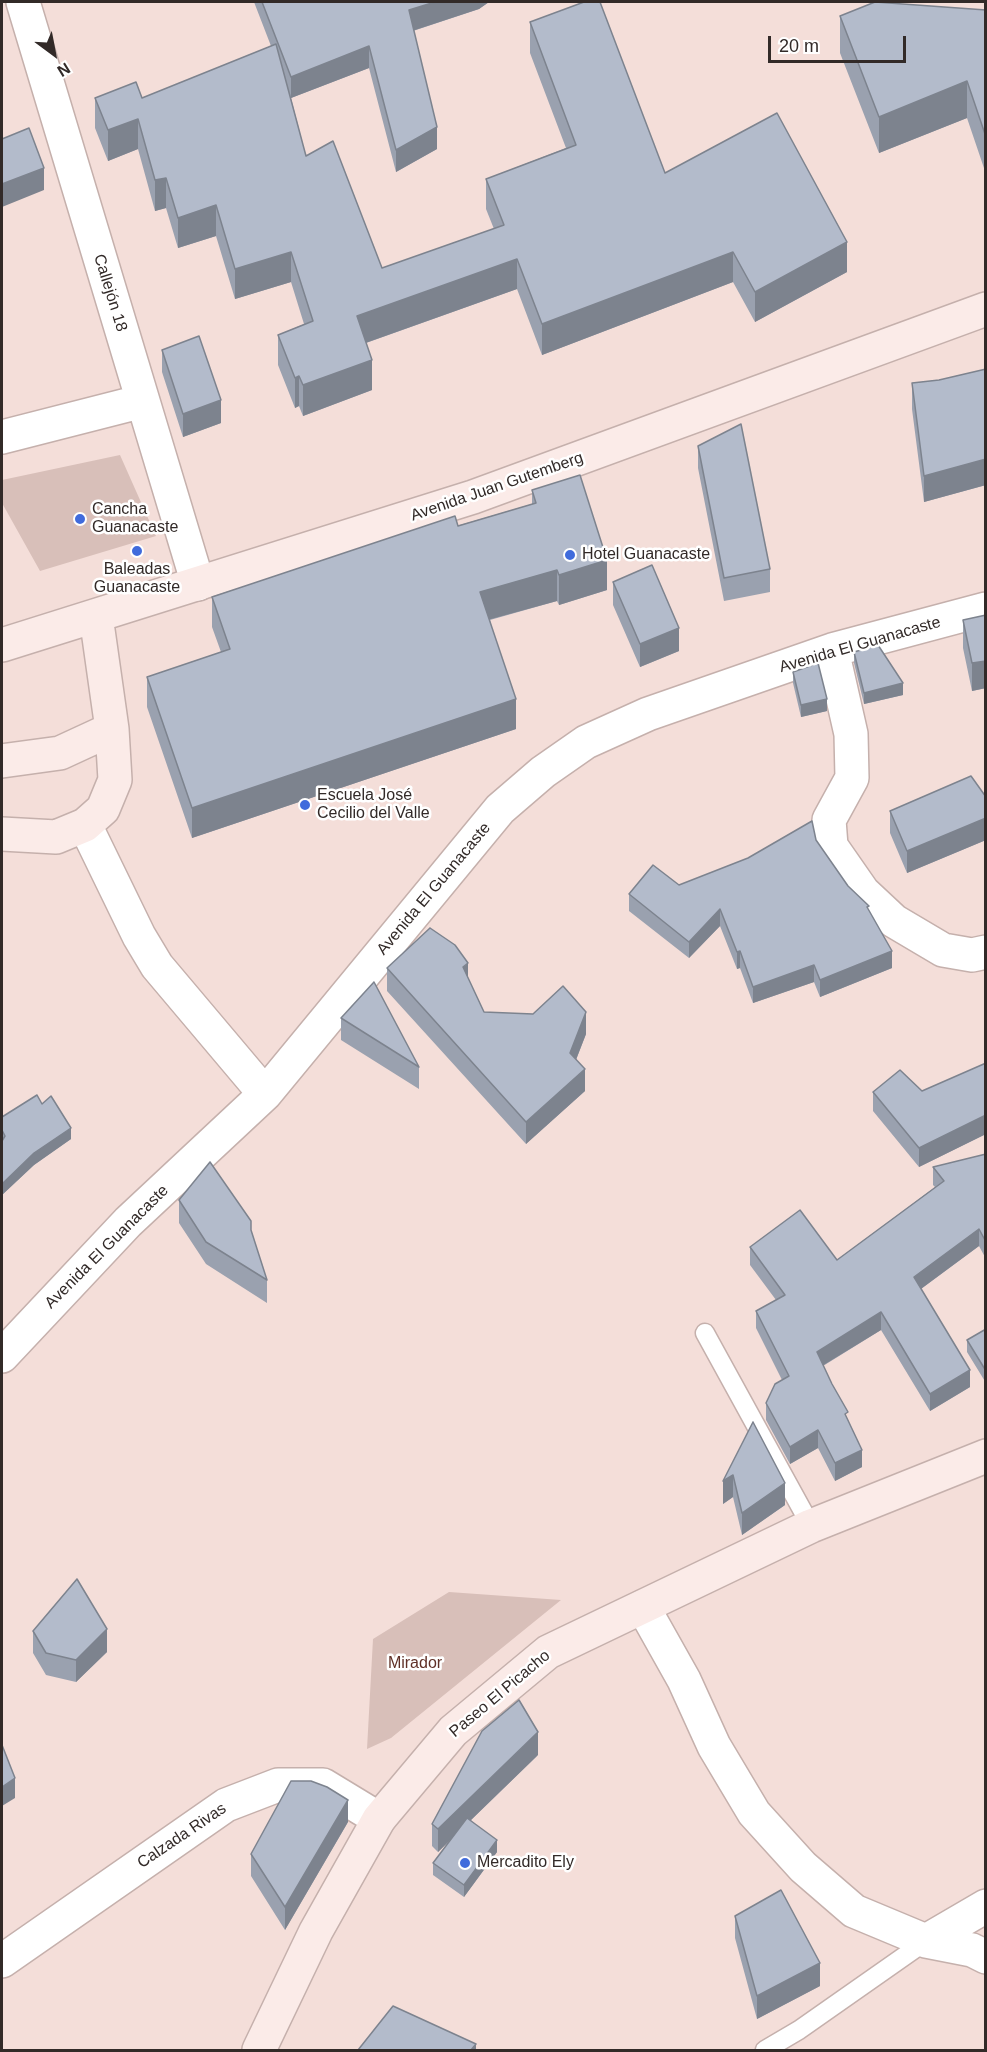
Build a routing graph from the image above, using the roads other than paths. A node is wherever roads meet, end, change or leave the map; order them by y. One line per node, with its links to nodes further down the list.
1 (23, 2): 3 (street, Callejón 18)
2 (986, 309): 5 (street, Avenida Juan Gutemberg)
3 (143, 401): 4 (street); 5 (street, Callejón 18)
4 (2, 437)
5 (198, 584): 7 (street, Avenida Juan Gutemberg)
6 (986, 609): 9 (street, Avenida El Guanacaste)
7 (96, 616): 8 (street, Avenida Juan Gutemberg); 10 (street)
8 (2, 645)
9 (832, 650): 14 (street); 15 (street, Avenida El Guanacaste)
10 (112, 729): 11 (street); 12 (street)
11 (2, 761)
12 (85, 825): 13 (street); 15 (street)
13 (2, 834)
14 (986, 952)
15 (265, 1094): 17 (street, Avenida El Guanacaste)
16 (705, 1333): 19 (lane)
17 (4, 1351)
18 (986, 1456): 19 (street, Paseo El Picacho)
19 (811, 1526): 20 (street, Paseo El Picacho)
20 (643, 1607): 21 (street, Paseo El Picacho); 23 (street)
21 (379, 1819): 25 (street, Calzada Rivas); 26 (street, Paseo El Picacho)
22 (986, 1906): 23 (street)
23 (926, 1941): 24 (street); 27 (lane)
24 (986, 1957)
25 (2, 1961)
26 (260, 2050)
27 (765, 2050)

